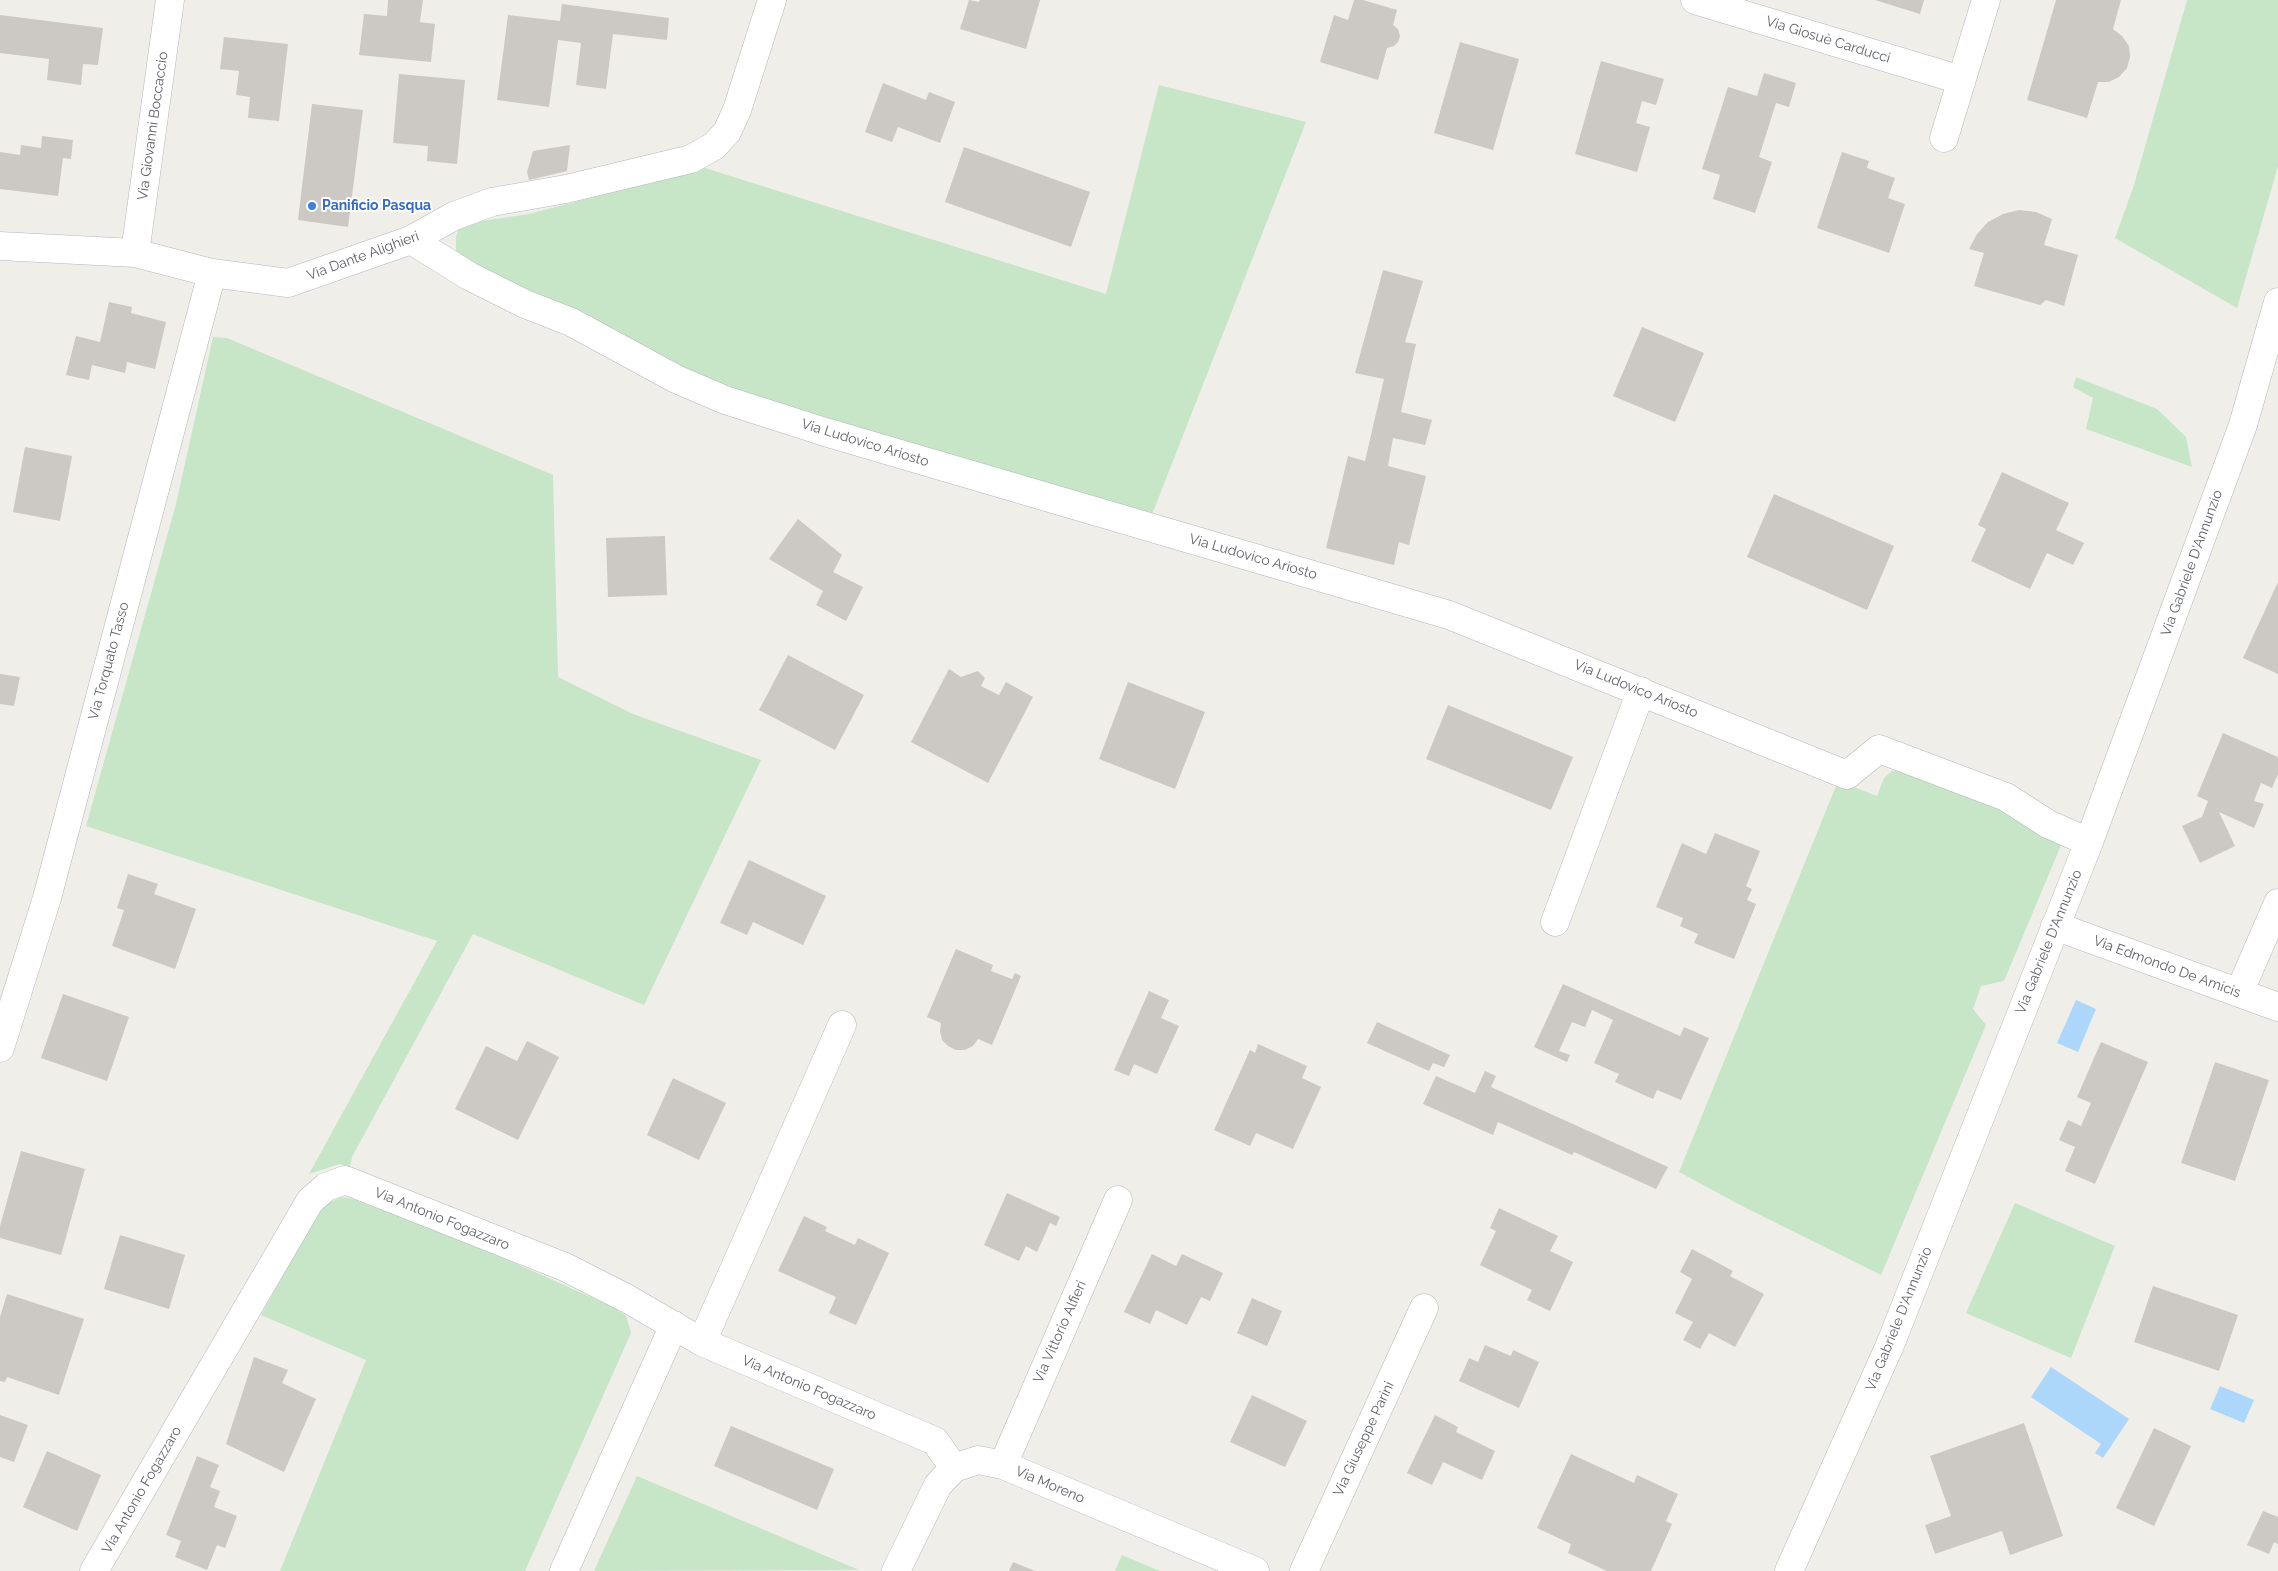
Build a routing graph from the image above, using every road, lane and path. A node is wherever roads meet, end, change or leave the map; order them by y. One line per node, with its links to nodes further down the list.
1 (170, 0): 9 (street, Via Giovanni Boccaccio)
2 (772, 0): 7 (street, Via Dante Alighieri)
3 (1695, 0): 5 (street, Via Giosuè Carducci)
4 (1986, 0): 5 (street)
5 (1962, 80): 6 (street)
6 (1944, 138)
7 (411, 240): 10 (street, Via Dante Alighieri); 12 (street, Via Ludovico Ariosto)
8 (0, 246): 9 (street, Via Dante Alighieri)
9 (135, 253): 10 (street, Via Dante Alighieri)
10 (212, 273): 20 (street, Via Torquato Tasso)
11 (2278, 302): 13 (street, Via Gabriele D'Annunzio)
12 (1642, 691): 13 (street, Via Ludovico Ariosto); 15 (street)
13 (2089, 842): 16 (street, Via Gabriele D'Annunzio)
14 (2278, 903): 17 (street)
15 (1555, 922)
16 (2055, 926): 17 (street, Via Edmondo De Amicis); 32 (street, Via Gabriele D'Annunzio)
17 (2239, 993): 18 (street, Via Edmondo De Amicis)
18 (2278, 1007)
19 (842, 1025): 24 (street)
20 (0, 1048)
21 (1118, 1200): 25 (street, Via Vittorio Alfieri)
22 (1424, 1308): 31 (street, Via Giuseppe Parini)
23 (674, 1325): 24 (street, Via Antonio Fogazzaro); 27 (street, Via Antonio Fogazzaro); 28 (street)
24 (702, 1342): 26 (street, Via Antonio Fogazzaro)
25 (1003, 1465): 26 (street, Via Moreno); 30 (street, Via Moreno)
26 (954, 1468): 29 (street, Via Moreno)
27 (94, 1571)
28 (564, 1571)
29 (896, 1571)
30 (1255, 1571)
31 (1304, 1571)
32 (1789, 1571)

